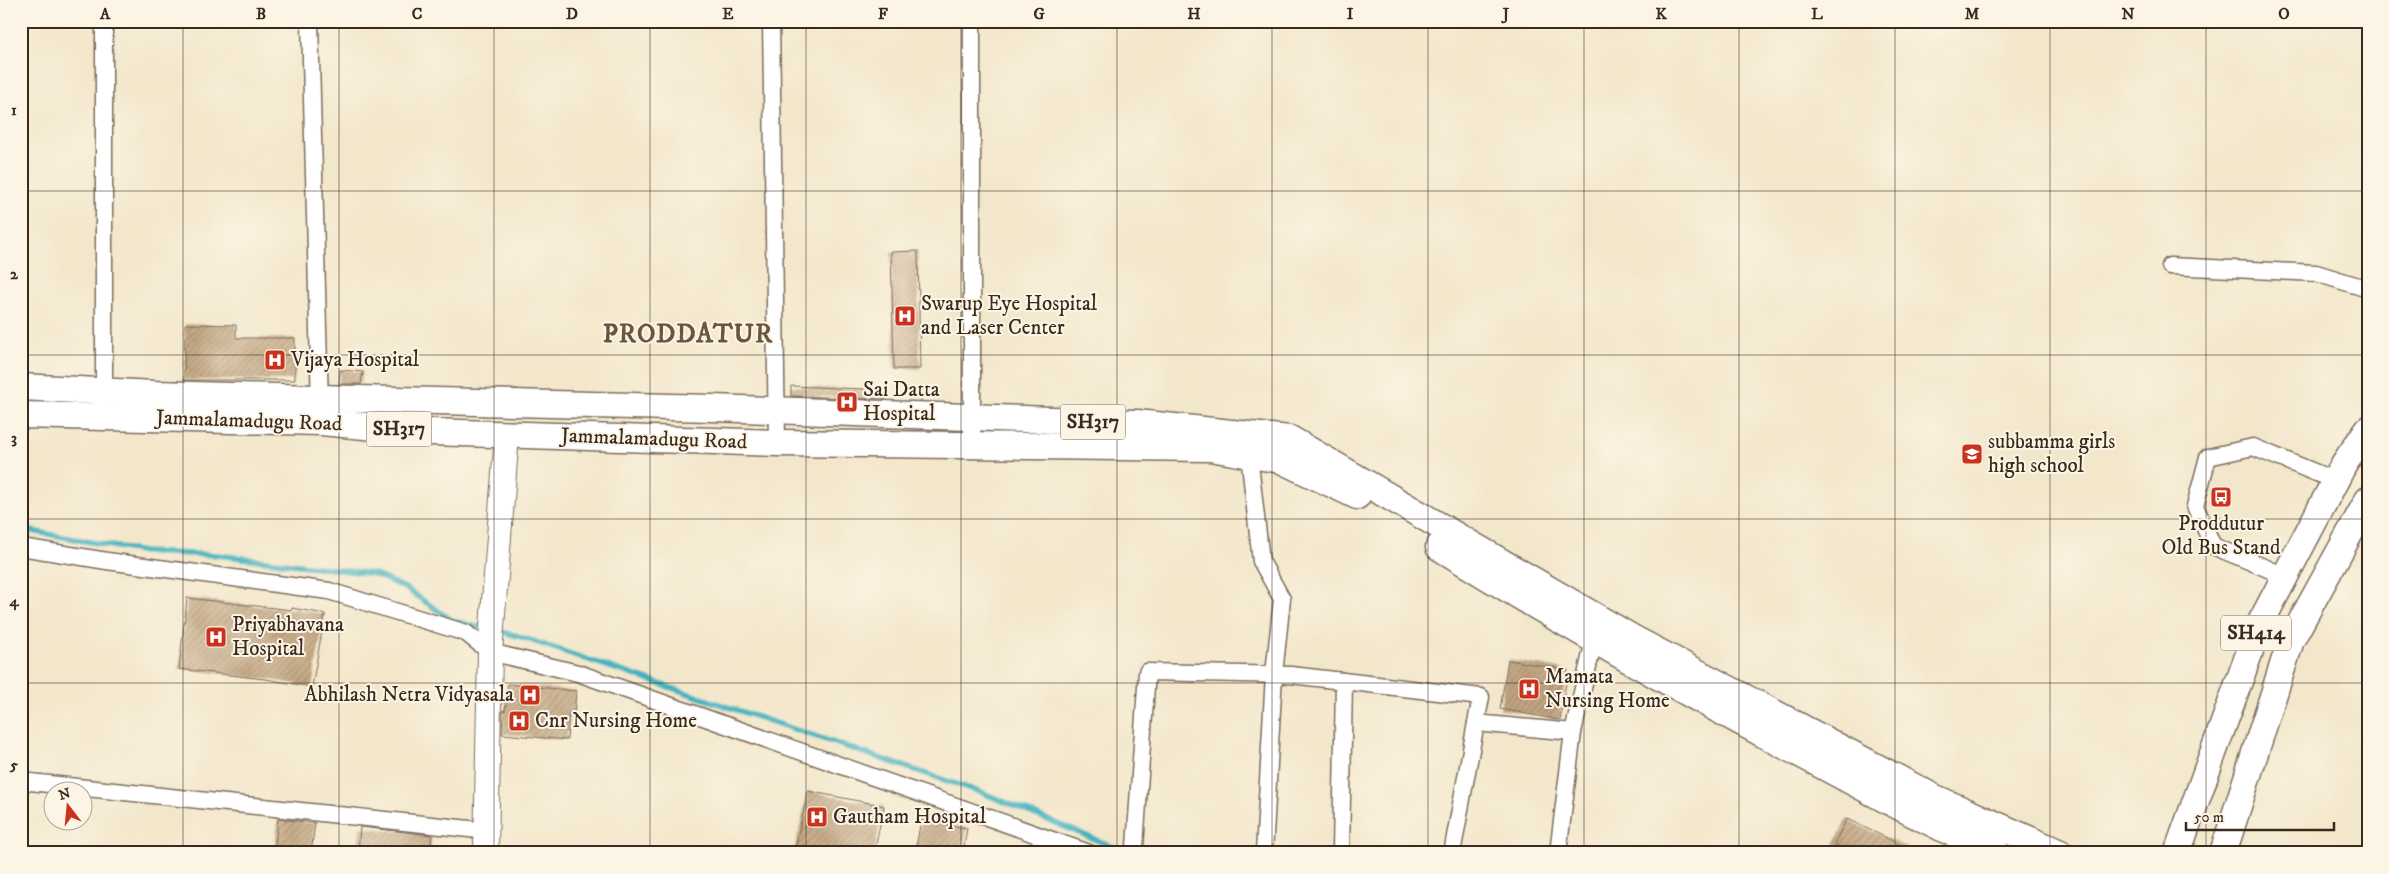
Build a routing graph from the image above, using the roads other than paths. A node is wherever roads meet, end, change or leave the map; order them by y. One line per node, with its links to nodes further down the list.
1 (104, 21): 8 (street)
2 (310, 21): 9 (street)
3 (771, 21): 10 (street)
4 (972, 21): 13 (street)
5 (2170, 266): 6 (street)
6 (2368, 290)
7 (21, 387): 8 (main road, SH317)
8 (104, 391): 9 (main road, SH317); 12 (street)
9 (320, 410): 10 (main road, SH317); 12 (main road, Jammalamadugu Road / SH317); 15 (main road, Jammalamadugu Road / SH317)
10 (776, 410): 13 (main road, SH317); 16 (street)
11 (21, 415): 12 (main road, Jammalamadugu Road / SH317)
12 (104, 417)
13 (972, 417): 17 (street); 39 (main road, SH317)
14 (2368, 429): 19 (main road, SH414)
15 (507, 435): 16 (main road, Jammalamadugu Road / SH317); 25 (main road)
16 (777, 443): 17 (main road, SH317)
17 (972, 444): 18 (main road, SH317)
18 (1249, 455): 24 (main road, SH317); 26 (street)
19 (2336, 480): 22 (main road, SH414); 22 (street)
20 (2368, 500): 23 (main road, SH414)
21 (21, 547): 25 (street)
22 (2283, 580): 23 (main road); 40 (main road, SH414)
23 (2311, 604): 41 (main road, SH414)
24 (1594, 640): 29 (street); 38 (main road, SH317)
25 (490, 652): 31 (main road); 33 (street)
26 (1274, 674): 27 (street); 32 (street); 34 (street)
27 (1344, 681): 28 (street); 35 (street)
28 (1476, 722): 29 (street); 36 (street)
29 (1573, 732): 37 (street)
30 (21, 781): 31 (street)
31 (487, 842)
32 (1135, 847)
33 (1089, 853)
34 (1264, 853)
35 (1341, 853)
36 (1452, 853)
37 (1558, 853)
38 (1997, 853)
39 (2060, 853)
40 (2177, 853)
41 (2223, 853)

